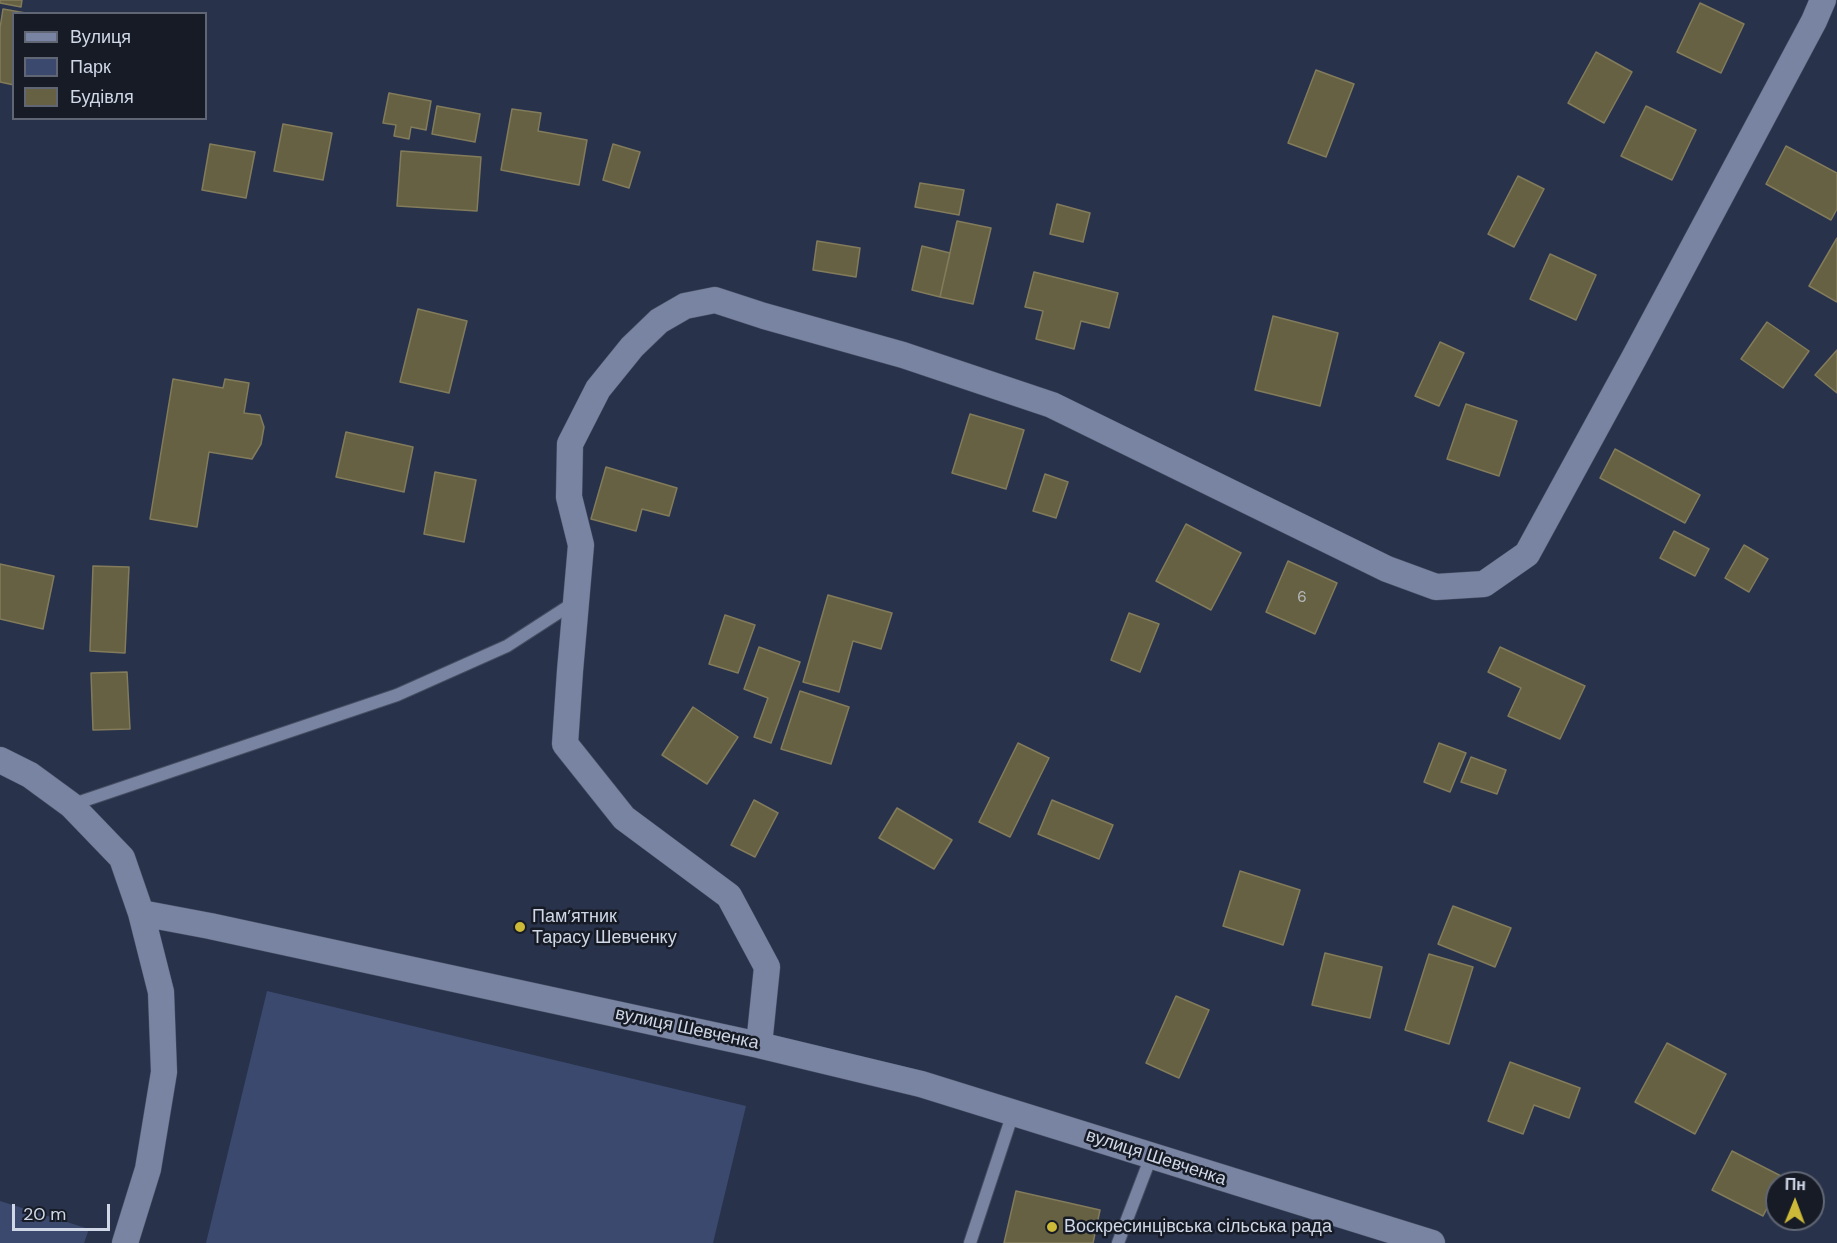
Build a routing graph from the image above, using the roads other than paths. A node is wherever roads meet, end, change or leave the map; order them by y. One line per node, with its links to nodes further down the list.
1 (1823, 0): 2 (street)
2 (576, 601): 4 (lane); 6 (street)
3 (0, 760): 4 (street)
4 (71, 805): 5 (street)
5 (141, 913): 6 (street, вулиця Шевченка); 9 (street)
6 (759, 1045): 7 (street, вулиця Шевченка)
7 (1013, 1113): 8 (street, вулиця Шевченка); 10 (lane)
8 (1152, 1155): 11 (lane); 12 (street, вулиця Шевченка)
9 (124, 1243)
10 (970, 1243)
11 (1118, 1243)
12 (1432, 1243)

